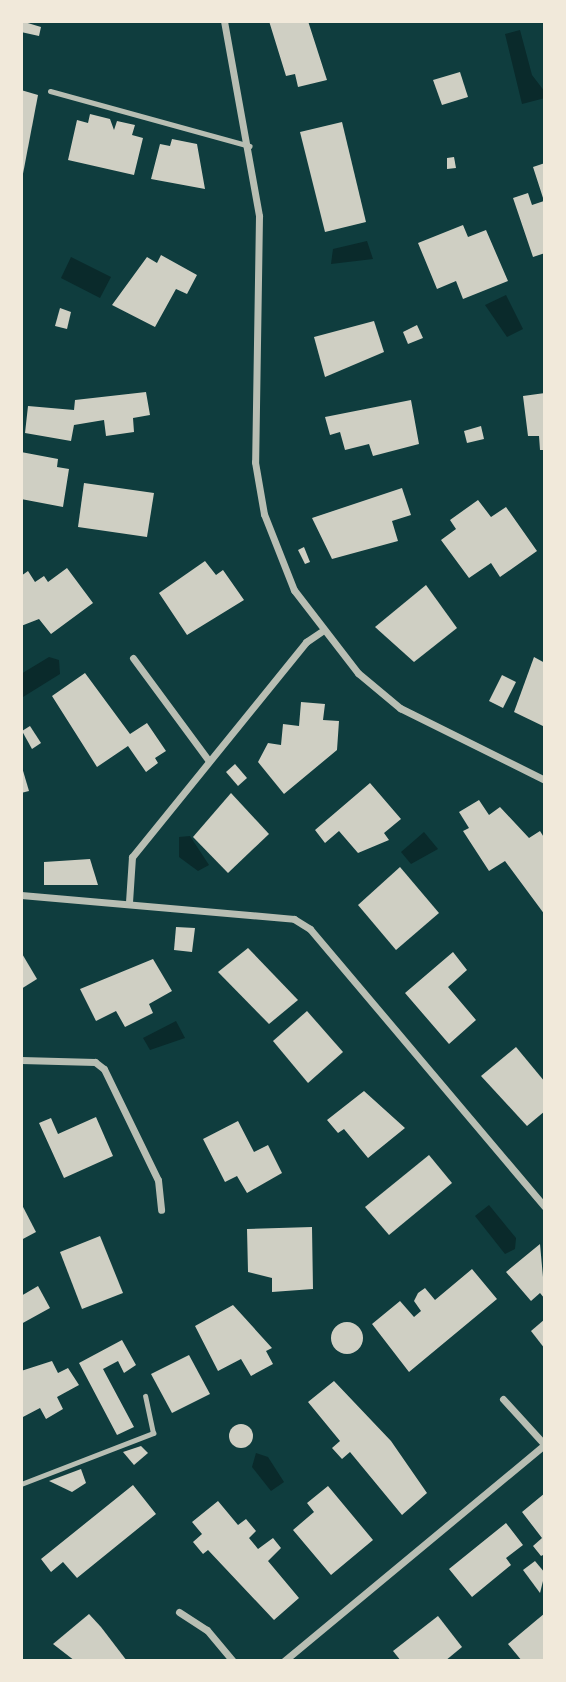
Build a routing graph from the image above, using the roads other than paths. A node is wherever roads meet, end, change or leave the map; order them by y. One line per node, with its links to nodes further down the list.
1 (224, 21): 3 (street)
2 (50, 92): 3 (lane)
3 (250, 146): 4 (street)
4 (321, 632): 6 (street); 7 (street)
5 (133, 658): 6 (street)
6 (209, 761): 9 (street)
7 (545, 780)
8 (21, 895): 9 (street)
9 (129, 902): 11 (street)
10 (21, 1060): 12 (street)
11 (545, 1207)
12 (161, 1210)
13 (145, 1396): 16 (lane)
14 (503, 1399): 15 (street)
15 (543, 1446): 19 (street)
16 (21, 1484)
17 (179, 1612): 18 (street)
18 (233, 1661)
19 (284, 1661)

